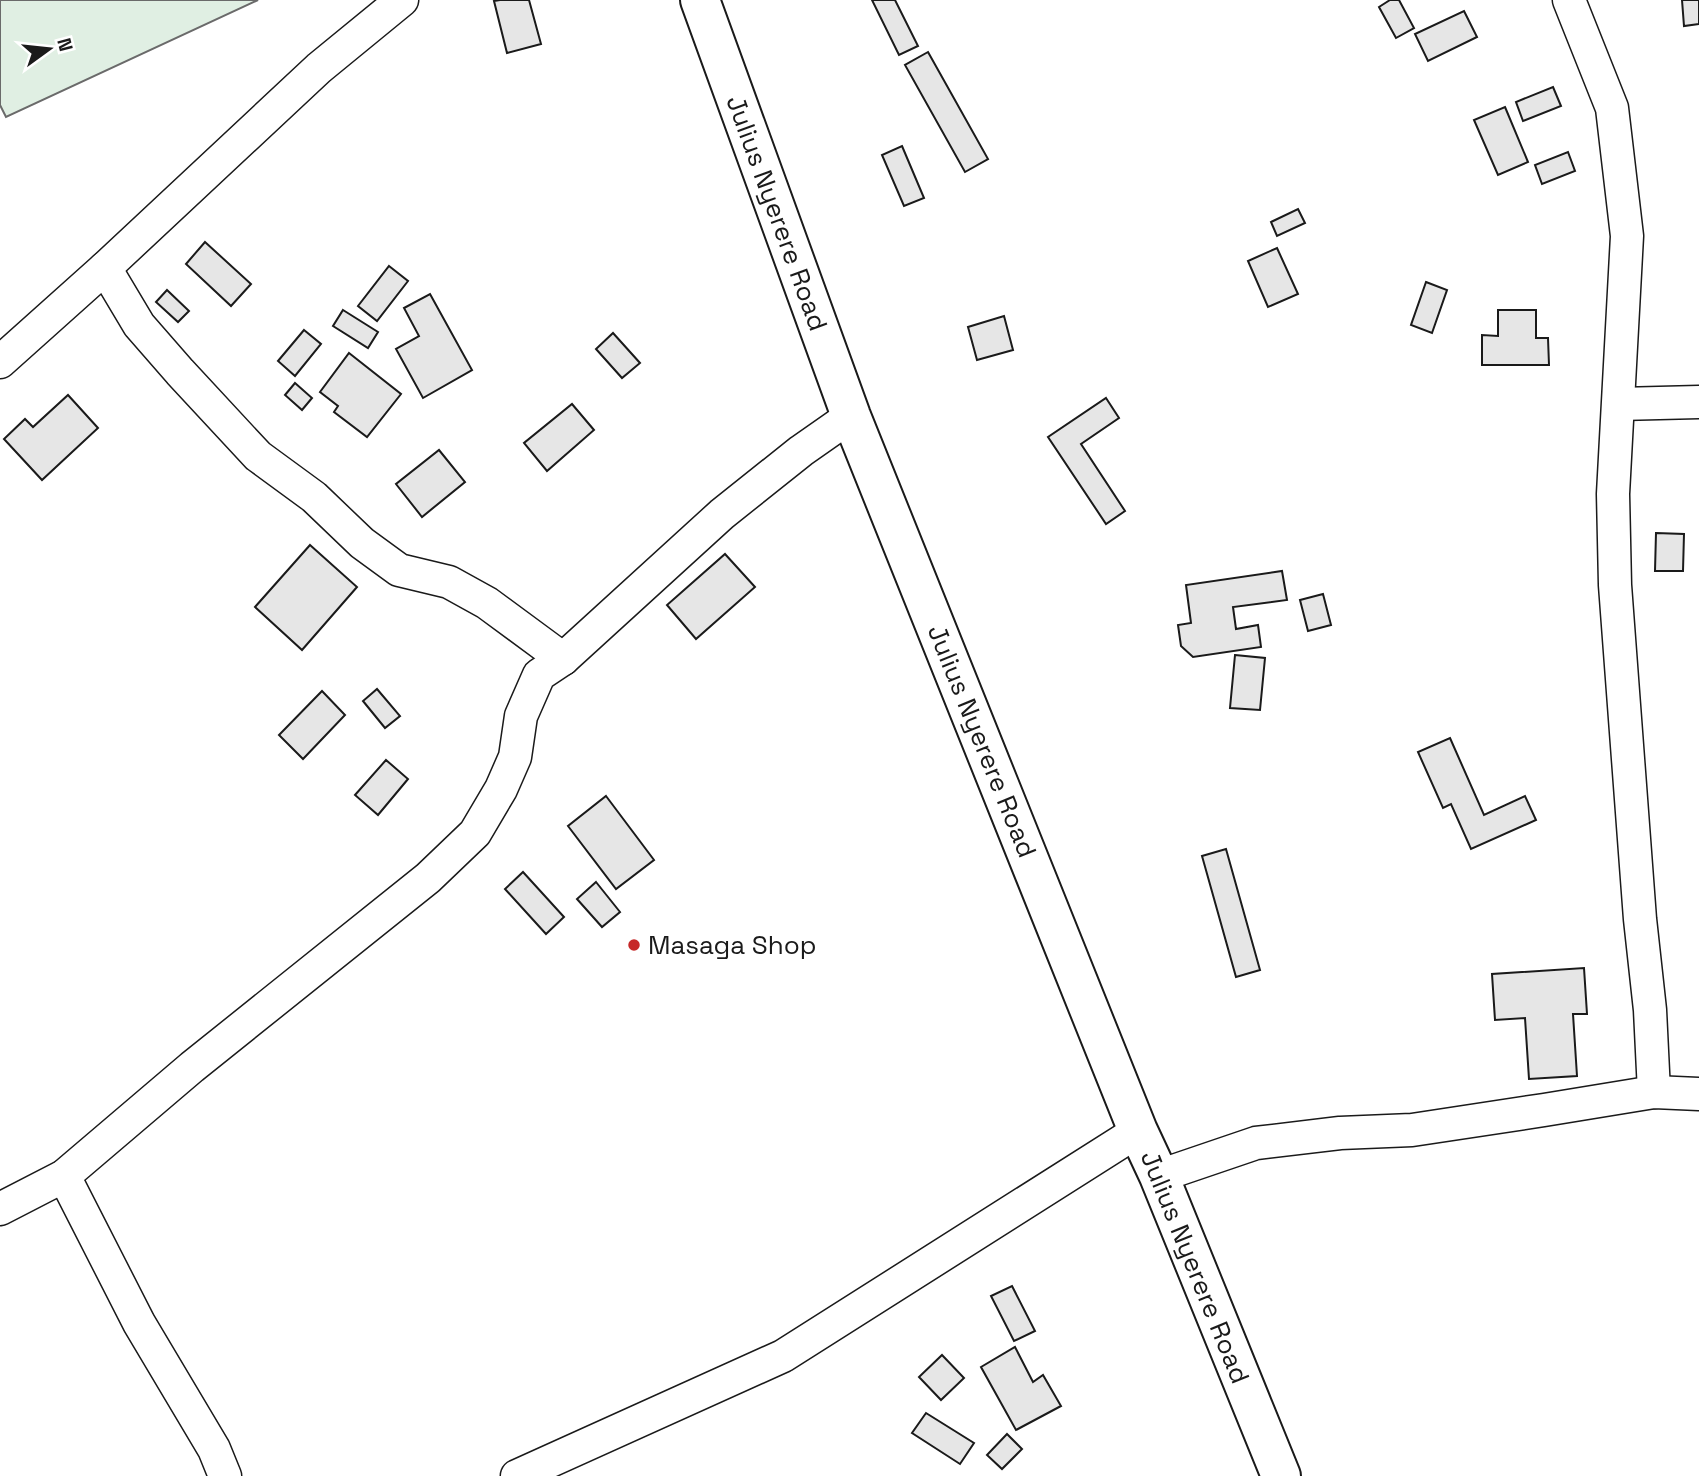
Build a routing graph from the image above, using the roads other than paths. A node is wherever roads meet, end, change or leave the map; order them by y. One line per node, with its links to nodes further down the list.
1 (402, 0): 4 (street)
2 (700, 0): 8 (highway, Julius Nyerere Road)
3 (1569, 0): 7 (street)
4 (105, 268): 5 (street); 9 (street)
5 (0, 362)
6 (1699, 402): 7 (street)
7 (1619, 404): 10 (street)
8 (851, 416): 9 (street); 12 (highway, Julius Nyerere Road)
9 (563, 659): 14 (street)
10 (1654, 1091): 11 (street); 13 (street)
11 (1699, 1094)
12 (1139, 1131): 13 (highway, Julius Nyerere Road); 17 (street)
13 (1159, 1176): 18 (highway, Julius Nyerere Road)
14 (64, 1177): 15 (street); 16 (street)
15 (0, 1209)
16 (225, 1476)
17 (517, 1476)
18 (1281, 1476)

